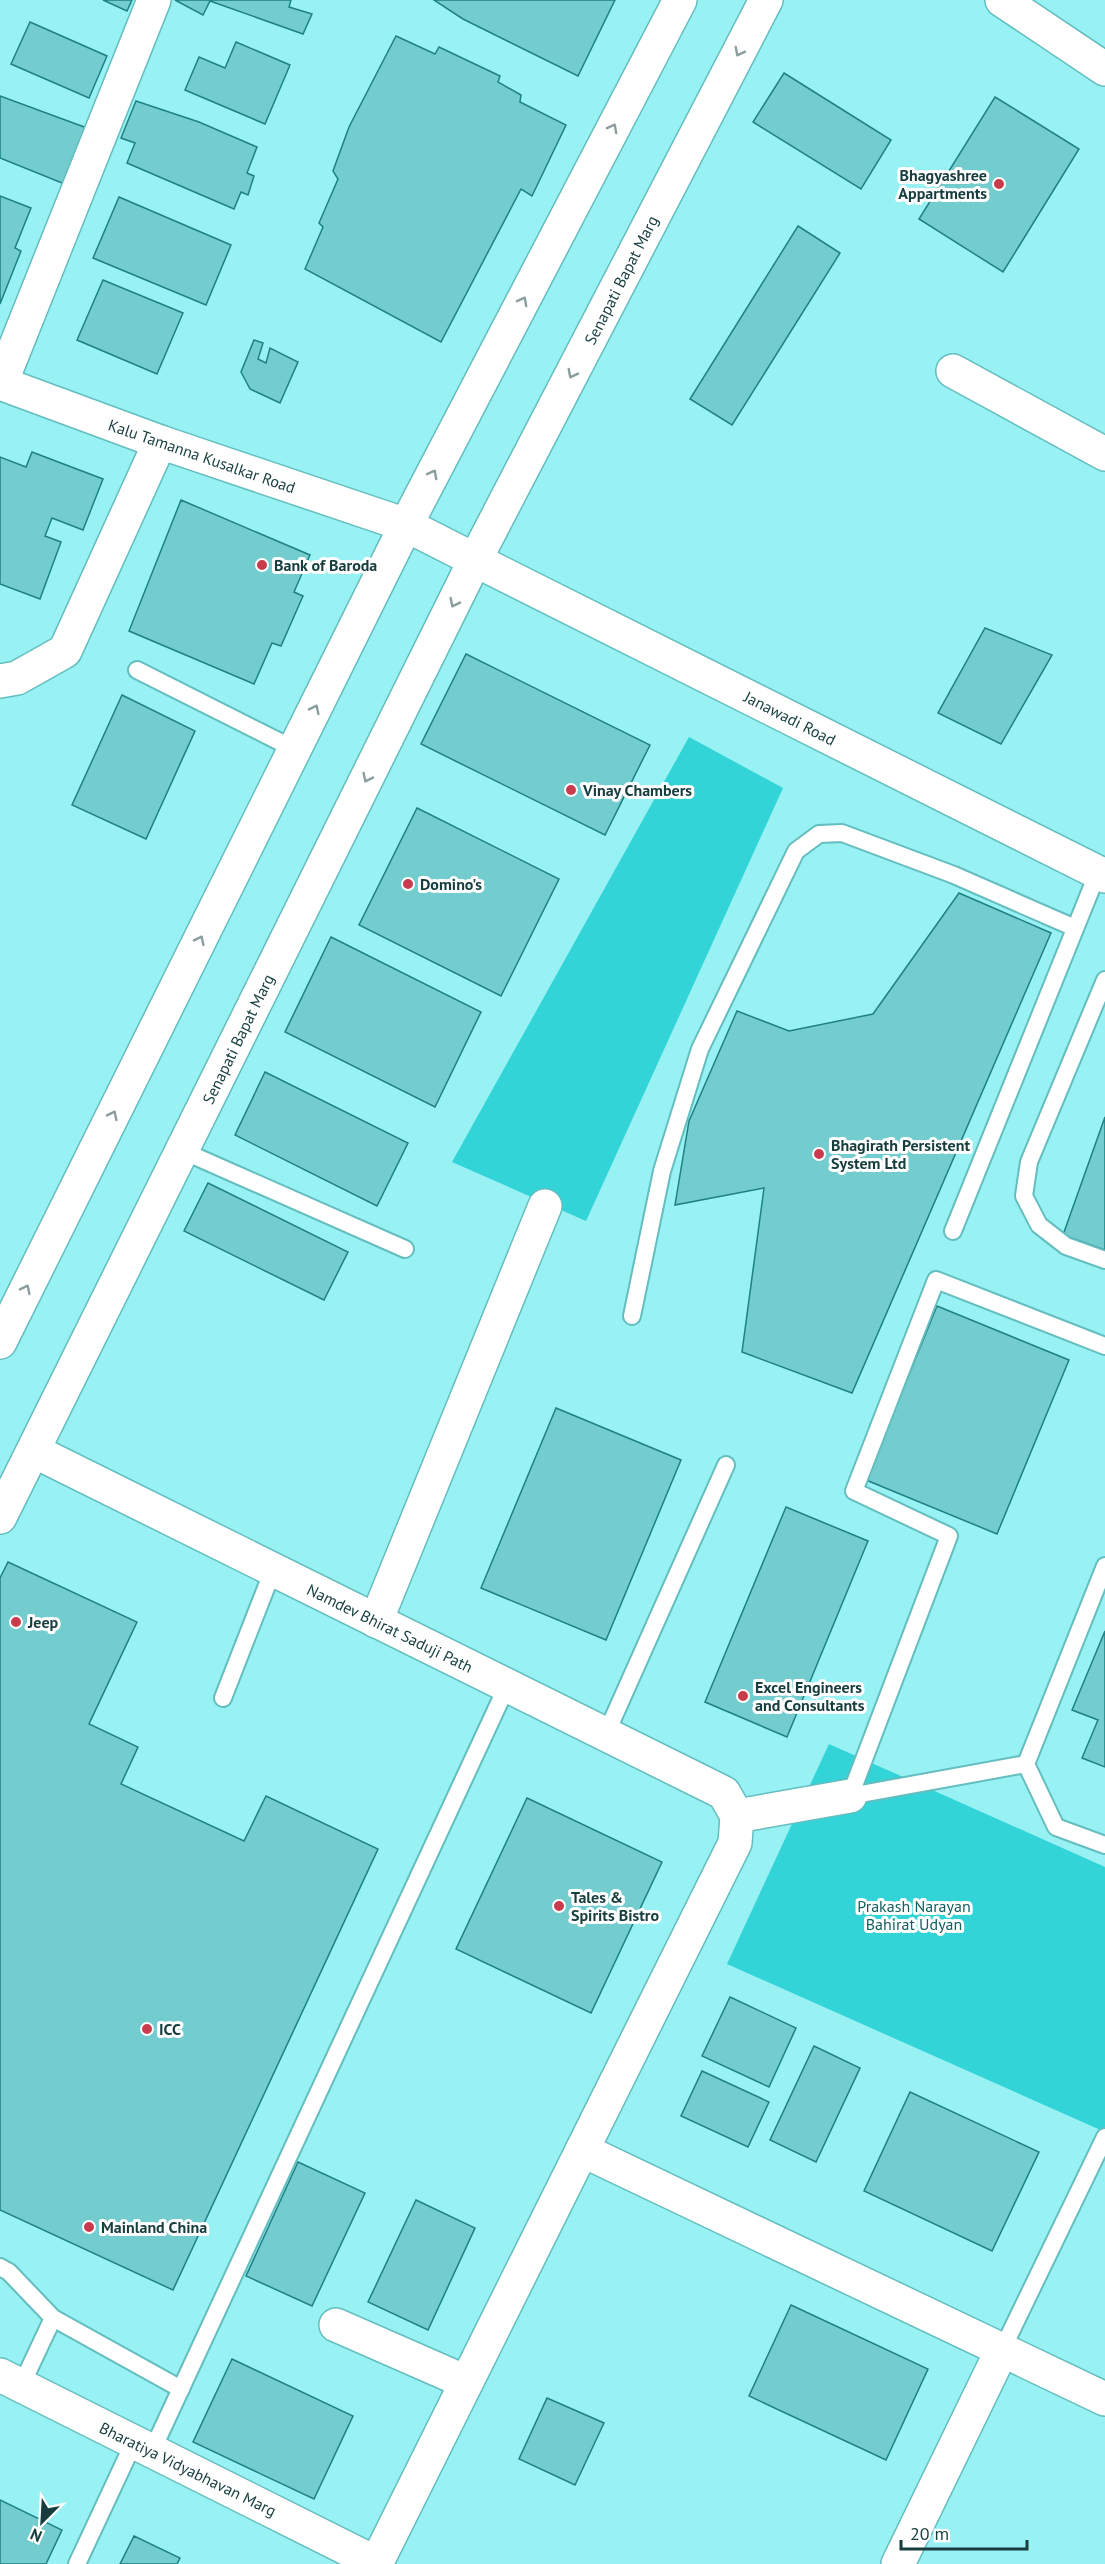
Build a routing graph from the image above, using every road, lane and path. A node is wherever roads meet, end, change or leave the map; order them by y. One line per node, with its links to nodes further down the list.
1 (154, 0): 7 (street)
2 (680, 0): 10 (street, one-way to 2)
3 (766, 0): 11 (street, Senapati Bapat Marg, one-way to 11)
4 (1002, 0): 5 (street)
5 (1105, 69)
6 (953, 371): 9 (street)
7 (1, 383): 8 (street, Kalu Tamanna Kusalkar Road)
8 (160, 442): 10 (street, Kalu Tamanna Kusalkar Road); 13 (street)
9 (1105, 454)
10 (406, 525): 11 (street); 14 (street, one-way to 10)
11 (475, 560): 15 (street, Janawadi Road); 18 (street, Senapati Bapat Marg, one-way to 18)
12 (137, 670): 14 (lane)
13 (0, 681)
14 (294, 749): 24 (street, one-way to 14)
15 (1101, 874): 16 (lane)
16 (1075, 928): 20 (lane); 23 (lane)
17 (1104, 985): 22 (lane)
18 (183, 1150): 21 (lane); 26 (street, Senapati Bapat Marg)
19 (545, 1206): 31 (street)
20 (954, 1231)
21 (405, 1249)
22 (1105, 1260)
23 (632, 1316)
24 (0, 1342)
25 (1105, 1346): 36 (lane)
26 (34, 1451): 28 (street, Senapati Bapat Marg); 30 (street, Namdev Bhirat Saduji Path)
27 (726, 1465): 34 (lane)
28 (0, 1517)
29 (1105, 1566): 35 (lane)
30 (273, 1570): 31 (street, Namdev Bhirat Saduji Path); 33 (lane)
31 (376, 1622): 32 (street, Namdev Bhirat Saduji Path)
32 (507, 1686): 34 (street, Namdev Bhirat Saduji Path); 47 (lane)
33 (222, 1698)
34 (606, 1734): 37 (street, Namdev Bhirat Saduji Path)
35 (1026, 1764): 36 (lane); 38 (lane)
36 (850, 1796): 37 (street)
37 (736, 1816): 40 (street)
38 (1105, 1845)
39 (1105, 2137): 44 (lane)
40 (582, 2150): 44 (street); 46 (street)
41 (0, 2267): 42 (lane)
42 (53, 2318): 45 (lane); 47 (lane)
43 (336, 2325): 46 (street)
44 (1002, 2350): 48 (street); 52 (street)
45 (11, 2381): 49 (street, Bharatiya Vidyabhavan Marg)
46 (466, 2382): 51 (street)
47 (181, 2389): 49 (lane)
48 (1105, 2399)
49 (143, 2446): 50 (lane); 51 (street, Bharatiya Vidyabhavan Marg)
50 (77, 2564)
51 (376, 2564)
52 (898, 2564)

